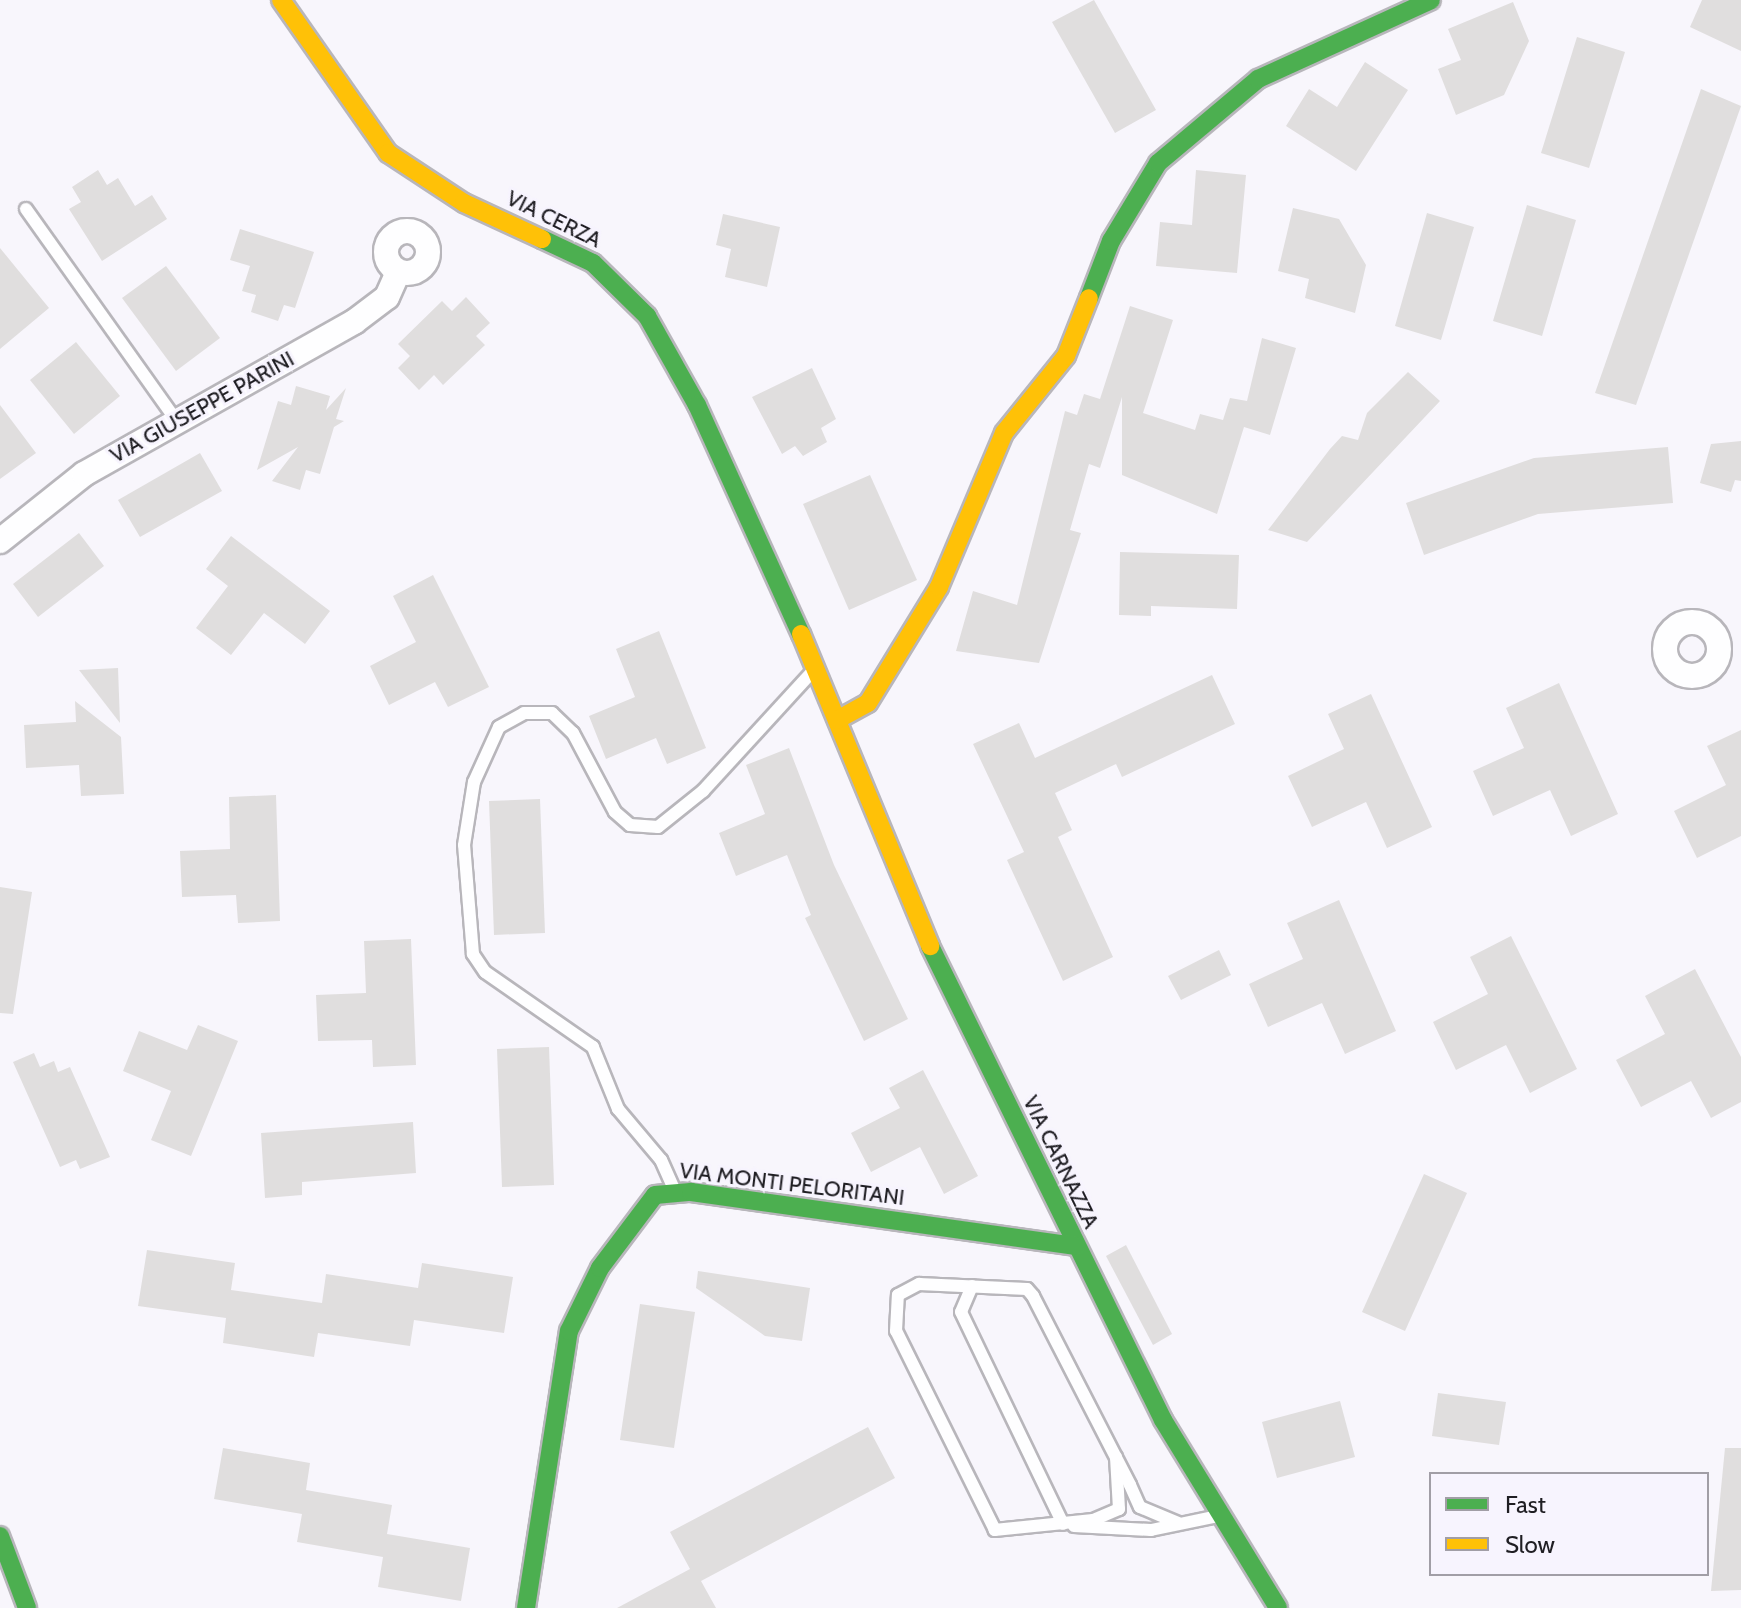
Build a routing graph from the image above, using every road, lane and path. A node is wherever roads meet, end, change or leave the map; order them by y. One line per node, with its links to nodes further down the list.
1 (281, 0): 7 (main road, VIA CERZA)
2 (1431, 0): 8 (main road)
3 (26, 209): 5 (lane)
4 (398, 272): 5 (street, VIA GIUSEPPE PARINI)
5 (175, 419): 6 (street, VIA GIUSEPPE PARINI)
6 (0, 540)
7 (814, 663): 8 (main road, VIA CERZA); 9 (lane)
8 (837, 720): 10 (main road, VIA CARNAZZA)
9 (674, 1190): 10 (main road, VIA MONTI PELORITANI); 18 (main road, VIA MONTI PELORITANI)
10 (1076, 1246): 13 (main road, VIA CARNAZZA)
11 (972, 1286): 12 (lane); 15 (lane); 15 (lane)
12 (1116, 1457): 14 (lane); 15 (lane)
13 (1221, 1515): 14 (lane); 19 (main road, VIA CARNAZZA)
14 (1178, 1523): 15 (lane)
15 (1063, 1524)
16 (0, 1536): 17 (main road)
17 (27, 1608)
18 (526, 1608)
19 (1278, 1608)

